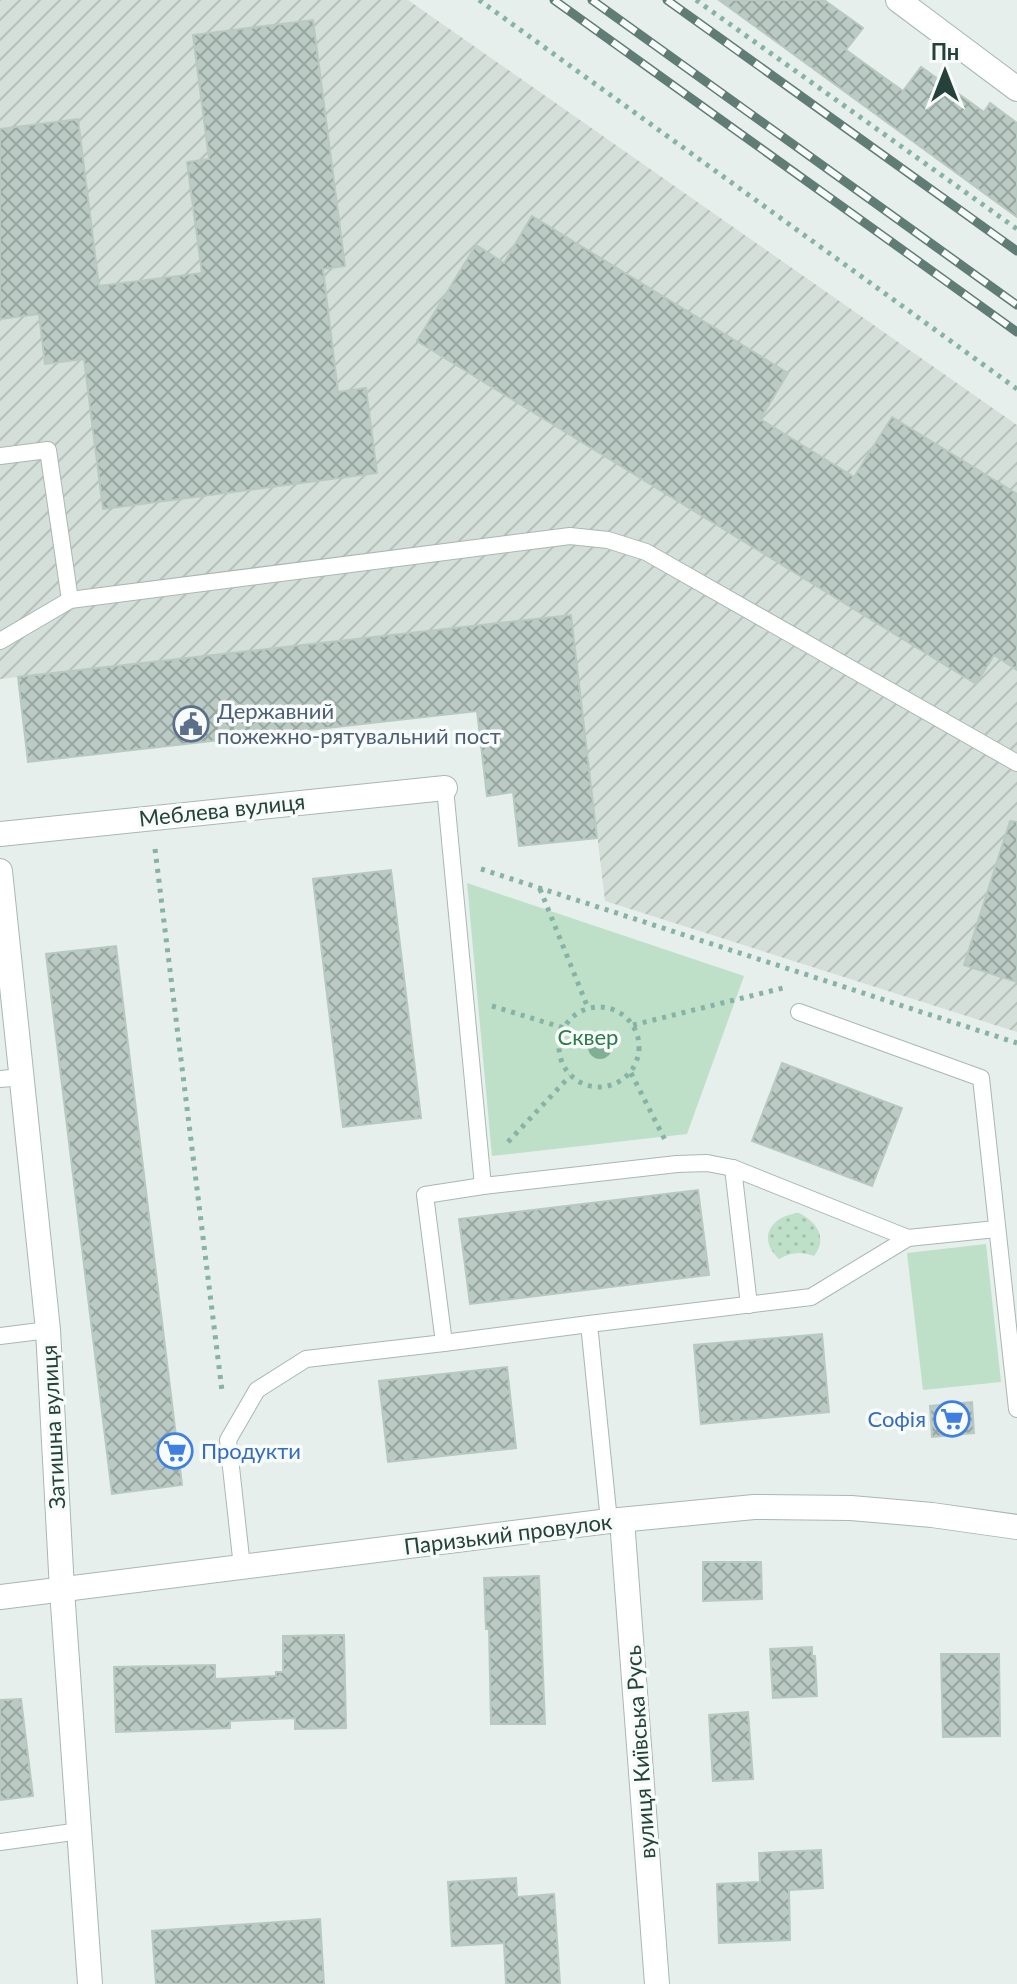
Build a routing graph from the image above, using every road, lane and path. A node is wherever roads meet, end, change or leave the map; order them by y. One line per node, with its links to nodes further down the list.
1 (479, 0): 6 (path)
2 (696, 0): 5 (path)
3 (898, 0): 4 (street)
4 (1017, 89)
5 (1017, 229)
6 (1017, 389)
7 (0, 456): 8 (lane)
8 (70, 600): 9 (lane); 10 (lane)
9 (0, 641)
10 (1017, 763)
11 (445, 788): 12 (street, Меблева вулиця); 14 (lane)
12 (151, 817): 13 (street, Меблева вулиця); 40 (path)
13 (0, 834)
14 (452, 860): 16 (path); 20 (lane)
15 (0, 871): 28 (street, Затишна вулиця)
16 (540, 889): 17 (path); 21 (path)
17 (819, 979): 18 (path); 25 (path)
18 (803, 983)
19 (788, 986): 23 (path)
20 (465, 998): 24 (path); 31 (lane)
21 (588, 1008): 23 (path); 24 (path)
22 (799, 1012): 32 (lane)
23 (633, 1025): 26 (path)
24 (564, 1028): 27 (path)
25 (1017, 1043)
26 (631, 1073): 27 (path); 29 (path)
27 (570, 1076): 31 (path)
28 (11, 1078): 36 (street, Затишна вулиця)
29 (677, 1164): 30 (lane); 31 (lane)
30 (733, 1168): 33 (lane); 34 (lane)
31 (482, 1179): 38 (lane)
32 (996, 1229): 33 (lane); 39 (lane)
33 (908, 1238): 34 (lane)
34 (749, 1305): 35 (lane)
35 (589, 1324): 38 (lane); 41 (lane)
36 (48, 1330): 37 (lane); 44 (street, Затишна вулиця)
37 (0, 1336)
38 (444, 1343): 40 (lane)
39 (1017, 1409)
40 (228, 1440): 43 (lane)
41 (616, 1521): 42 (street, Паризький провулок); 43 (street, Паризький провулок); 49 (street, вулиця Київська Русь)
42 (1017, 1527)
43 (242, 1567): 44 (street, Паризький провулок)
44 (62, 1590): 45 (street, Паризький провулок); 46 (street, Затишна вулиця)
45 (0, 1597)
46 (80, 1831): 47 (lane); 48 (street, Затишна вулиця)
47 (0, 1842)
48 (90, 1984)
49 (657, 1984)

